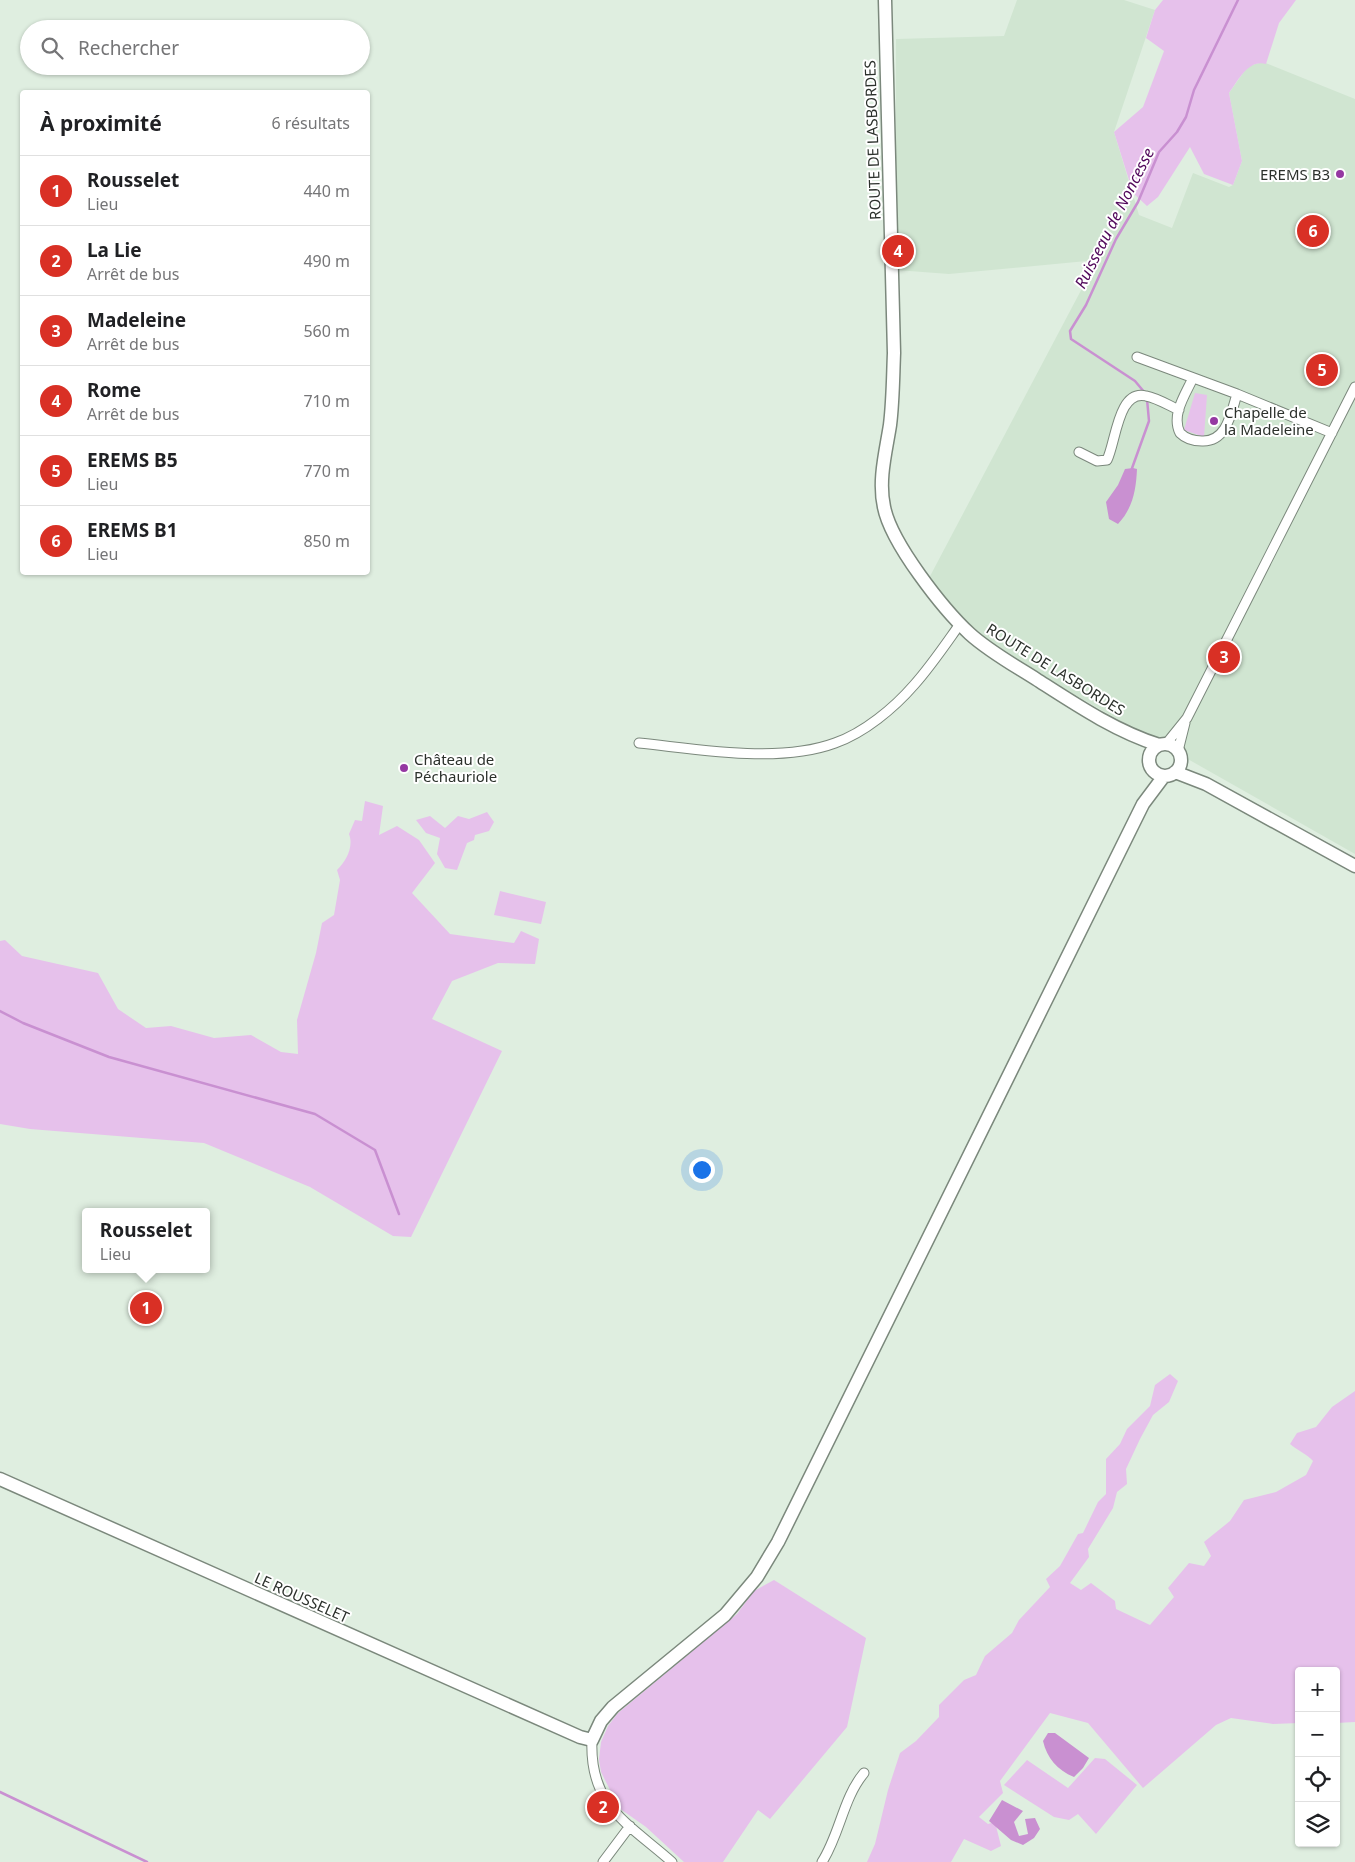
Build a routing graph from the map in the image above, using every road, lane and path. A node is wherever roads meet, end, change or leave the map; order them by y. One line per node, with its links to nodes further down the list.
1 (885, 0): 9 (street, ROUTE DE LASBORDES)
2 (1137, 357): 3 (street)
3 (1193, 378): 5 (street); 6 (street)
4 (1355, 387): 7 (street)
5 (1238, 394): 6 (street); 7 (street)
6 (1178, 410): 8 (street)
7 (1332, 433): 10 (street)
8 (1079, 452)
9 (960, 624): 11 (street, ROUTE DE LASBORDES); 12 (street)
10 (1187, 718): 13 (street); 15 (street)
11 (1126, 734): 13 (street, ROUTE DE LASBORDES); 14 (street, ROUTE DE LASBORDES)
12 (639, 743)
13 (1162, 745): 14 (street); 15 (street, ROUTE DE LASBORDES)
14 (1150, 756): 16 (street)
15 (1174, 765): 16 (street); 17 (street); 18 (street)
16 (1152, 769): 17 (street)
17 (1144, 804): 20 (street)
18 (1355, 866)
19 (0, 1478): 20 (street, LE ROUSSELET)
20 (592, 1740): 22 (street)
21 (864, 1772): 25 (street)
22 (630, 1826): 23 (street); 24 (street)
23 (603, 1862)
24 (672, 1862)
25 (822, 1862)

